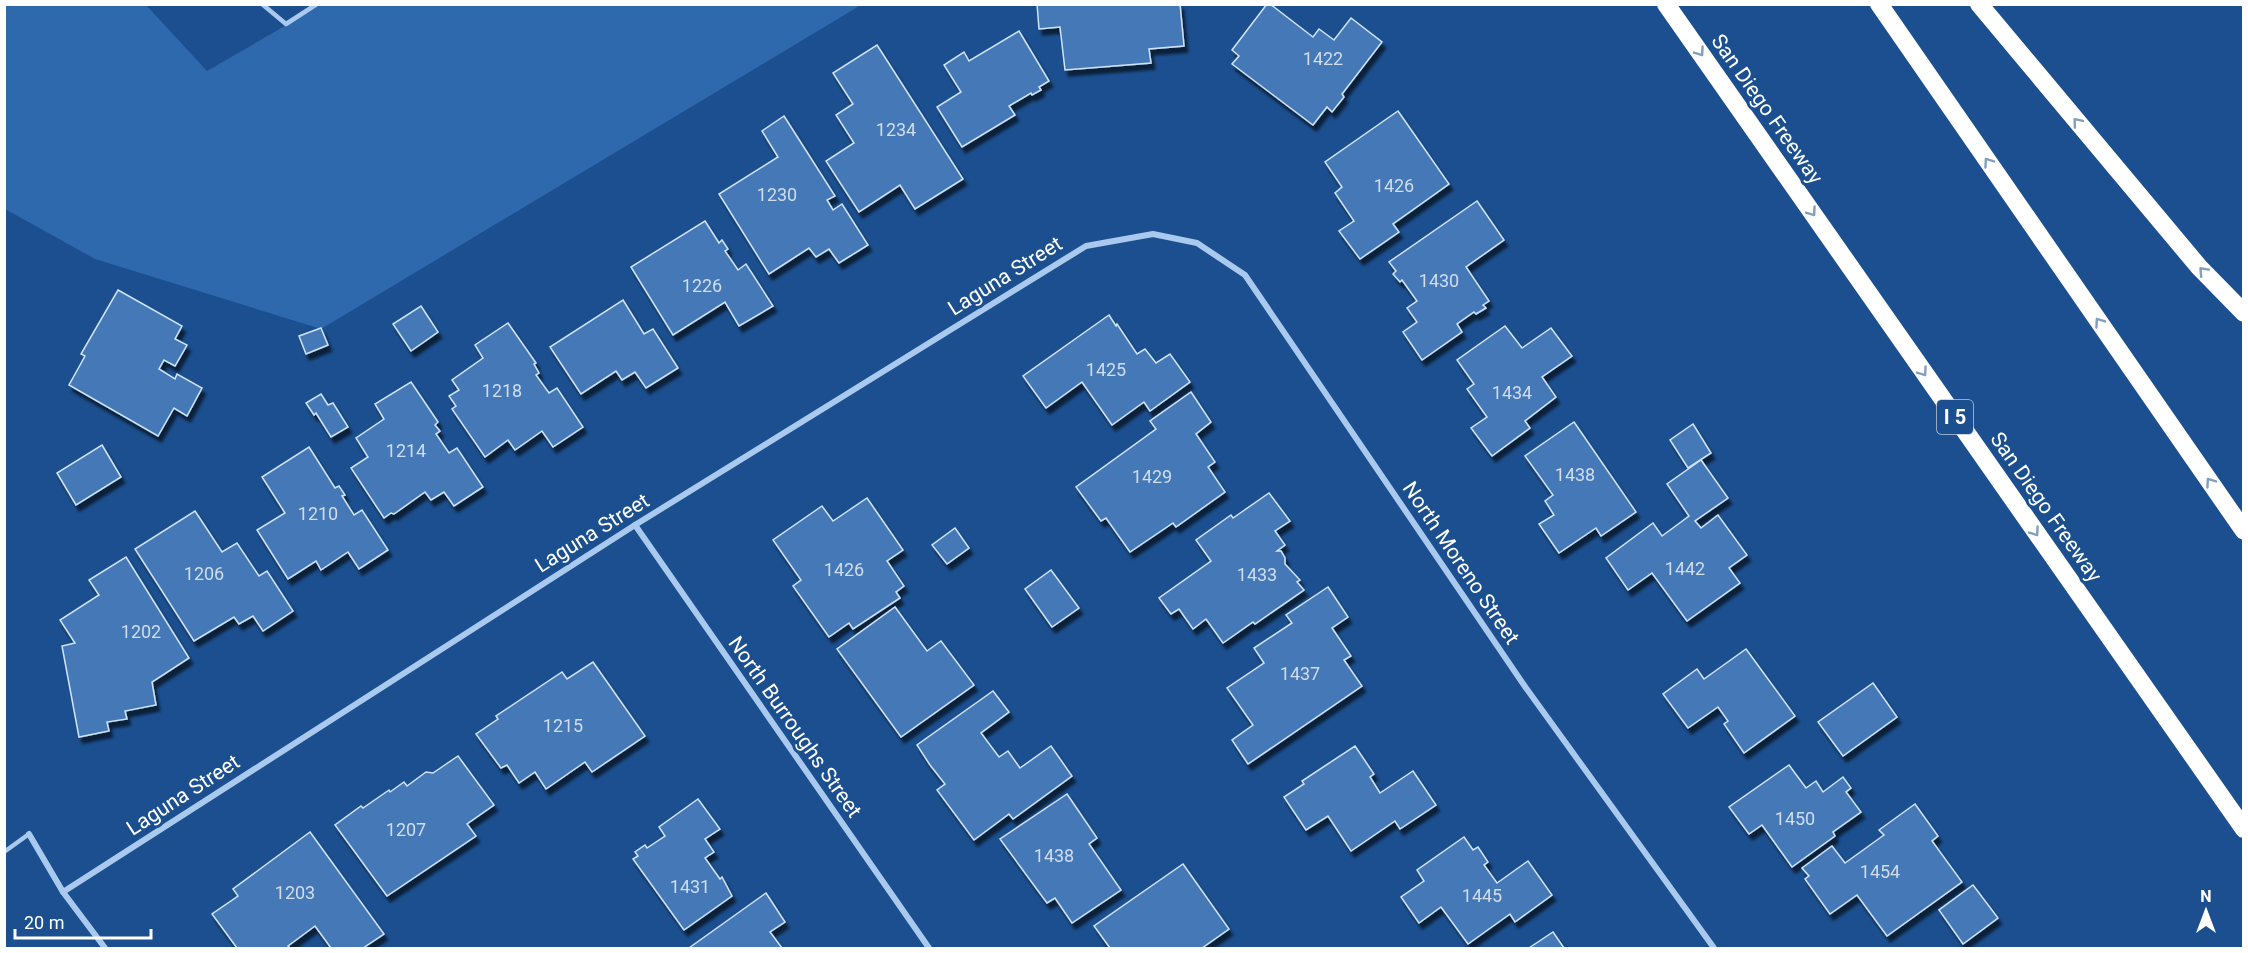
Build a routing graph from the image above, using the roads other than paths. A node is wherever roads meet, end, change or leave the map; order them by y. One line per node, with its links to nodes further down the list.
1 (262, 4): 2 (lane)
2 (317, 4)
3 (1666, 4): 10 (highway, San Diego Freeway / I 5, one-way to 10)
4 (1880, 4): 9 (highway, one-way to 4)
5 (1979, 4): 7 (highway, one-way to 5)
6 (1153, 234): 8 (street, Laguna Street); 16 (street, North Moreno Street)
7 (2244, 313)
8 (635, 525): 13 (street, Laguna Street); 15 (street, North Burroughs Street)
9 (2244, 531)
10 (2244, 829)
11 (29, 834): 12 (lane); 13 (street)
12 (4, 852)
13 (63, 892): 14 (street)
14 (105, 948)
15 (929, 948)
16 (1714, 948)

